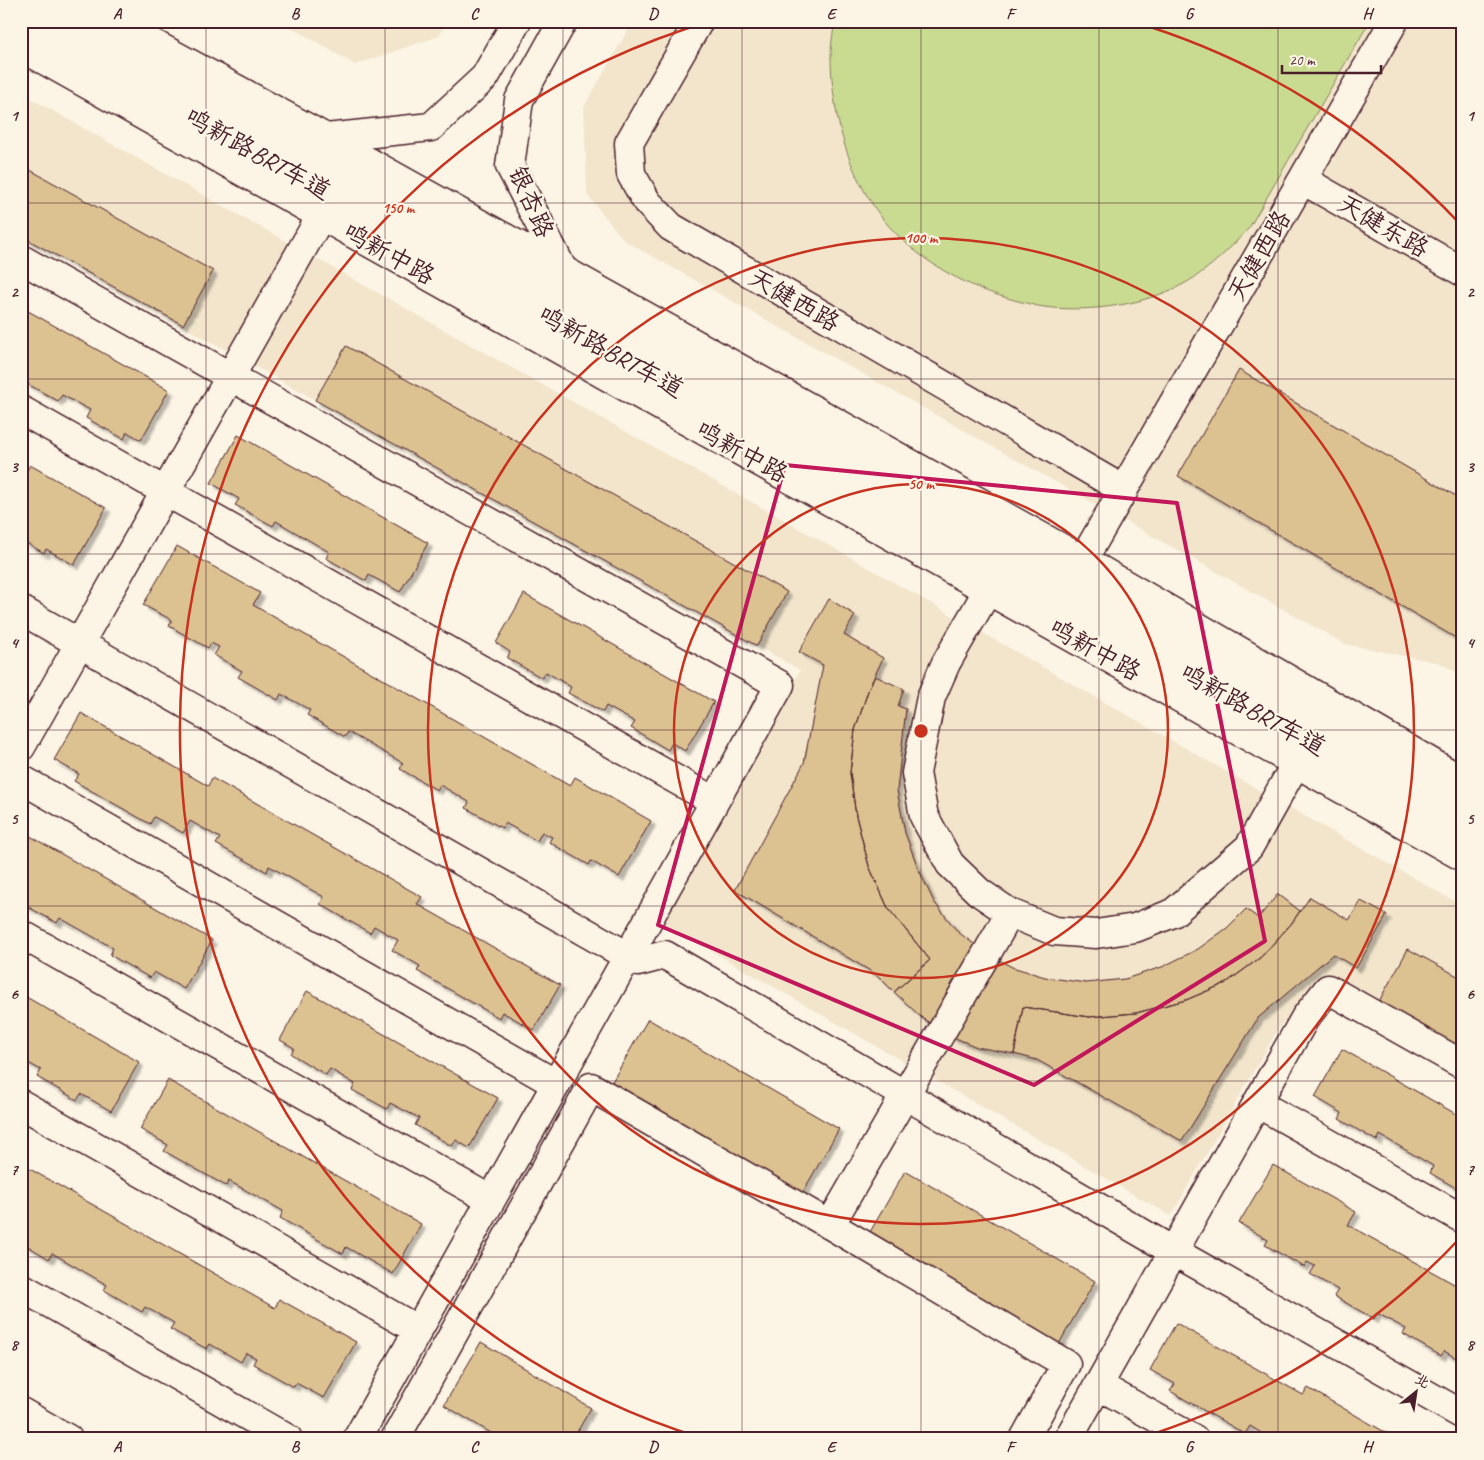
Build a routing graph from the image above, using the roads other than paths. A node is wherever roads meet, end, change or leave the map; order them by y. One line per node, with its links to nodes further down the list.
1 (64, 21): 30 (main road, 鸣新路BRT车道)
2 (112, 21): 11 (main road)
3 (517, 21): 11 (main road)
4 (563, 21): 15 (main road, 银杏路)
5 (699, 21): 19 (main road, 天健西路)
6 (1394, 21): 12 (main road, 天健西路)
7 (21, 22): 31 (main road, 鸣新路BRT车道)
8 (21, 29): 10 (main road)
9 (21, 47): 10 (main road, 鸣新中路)
10 (60, 68): 13 (main road, 鸣新中路)
11 (326, 138): 15 (main road)
12 (1303, 180): 16 (main road, 天健东路); 19 (main road, 天健西路)
13 (321, 216): 17 (main road); 22 (main road, 鸣新中路)
14 (21, 259): 17 (main road)
15 (564, 272): 21 (main road)
16 (1463, 272)
17 (232, 377): 20 (main road); 29 (main road)
18 (21, 410): 20 (main road)
19 (1124, 490): 21 (main road, 天健西路)
20 (166, 492): 24 (main road); 29 (main road)
21 (1083, 560): 28 (main road)
22 (988, 590): 26 (main road, 鸣新中路); 33 (main road)
23 (21, 610): 24 (main road)
24 (80, 644): 25 (main road); 35 (main road)
25 (21, 747)
26 (1296, 763): 32 (main road, 鸣新中路); 33 (main road)
27 (21, 779): 37 (main road)
28 (1463, 781)
29 (714, 801): 35 (main road)
30 (1463, 802)
31 (1463, 828)
32 (1463, 857)
33 (1010, 913): 38 (main road)
34 (21, 934): 41 (main road)
35 (628, 955): 37 (main road); 38 (main road)
36 (1463, 1065): 39 (main road)
37 (556, 1084): 41 (main road)
38 (906, 1094): 43 (main road); 44 (main road)
39 (1257, 1103): 42 (main road); 44 (main road)
40 (21, 1104): 46 (main road)
41 (491, 1200): 46 (main road)
42 (1463, 1219)
43 (830, 1225): 53 (main road); 54 (main road)
44 (1173, 1251): 47 (main road); 49 (main road)
45 (21, 1287): 51 (main road)
46 (418, 1330): 52 (main road)
47 (1098, 1385): 55 (main road); 56 (main road)
48 (21, 1412): 50 (main road)
49 (1463, 1415)
50 (68, 1439)
51 (288, 1439)
52 (357, 1439)
53 (395, 1439)
54 (1024, 1439)
55 (1068, 1439)
56 (1194, 1439)

